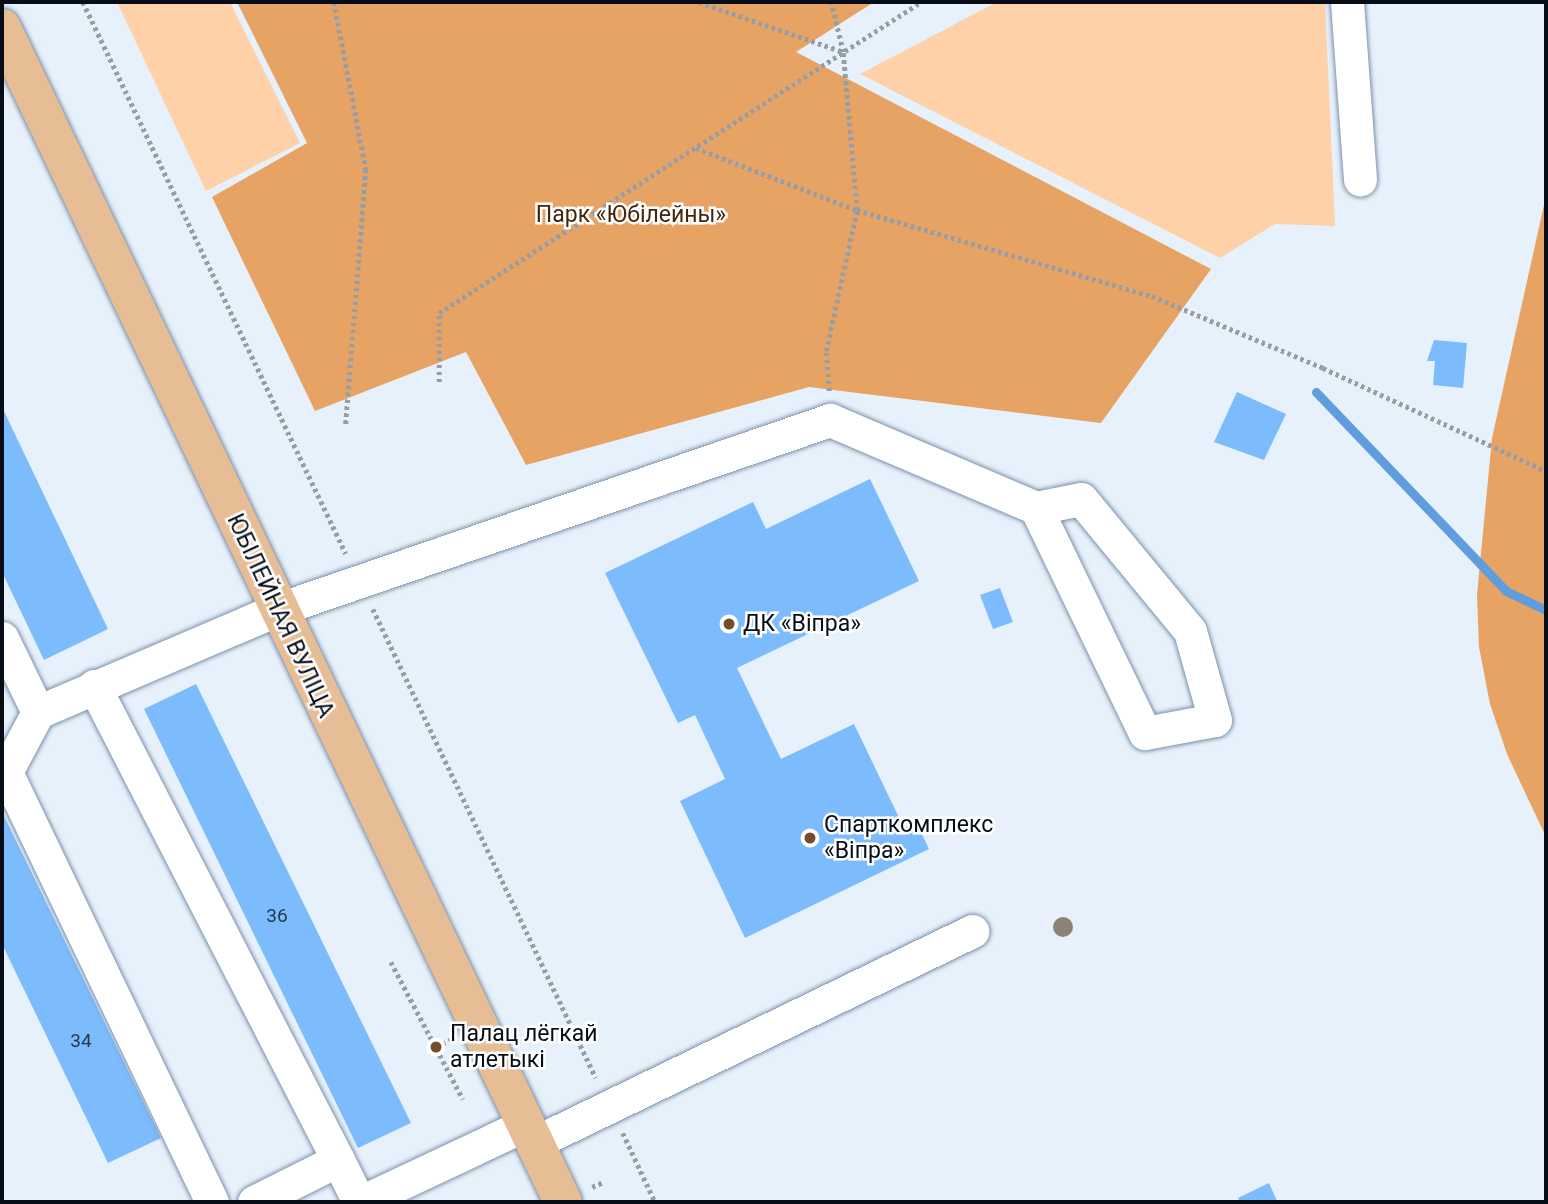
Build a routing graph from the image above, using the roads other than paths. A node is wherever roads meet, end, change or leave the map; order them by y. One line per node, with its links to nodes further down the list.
1 (1348, 2): 3 (lane)
2 (2, 27): 5 (main road, ЮБІЛЕЙНАЯ ВУЛІЦА)
3 (1360, 180)
4 (1037, 508): 4 (lane); 5 (lane)
5 (276, 610): 7 (lane); 10 (main road, ЮБІЛЕЙНАЯ ВУЛІЦА)
6 (6, 658): 8 (lane)
7 (94, 686): 8 (lane); 11 (lane)
8 (38, 712): 12 (lane)
9 (972, 931): 10 (lane)
10 (529, 1134): 14 (lane); 15 (main road, ЮБІЛЕЙНАЯ ВУЛІЦА)
11 (338, 1160): 13 (lane); 14 (lane)
12 (212, 1202)
13 (254, 1202)
14 (360, 1202)
15 (563, 1202)

